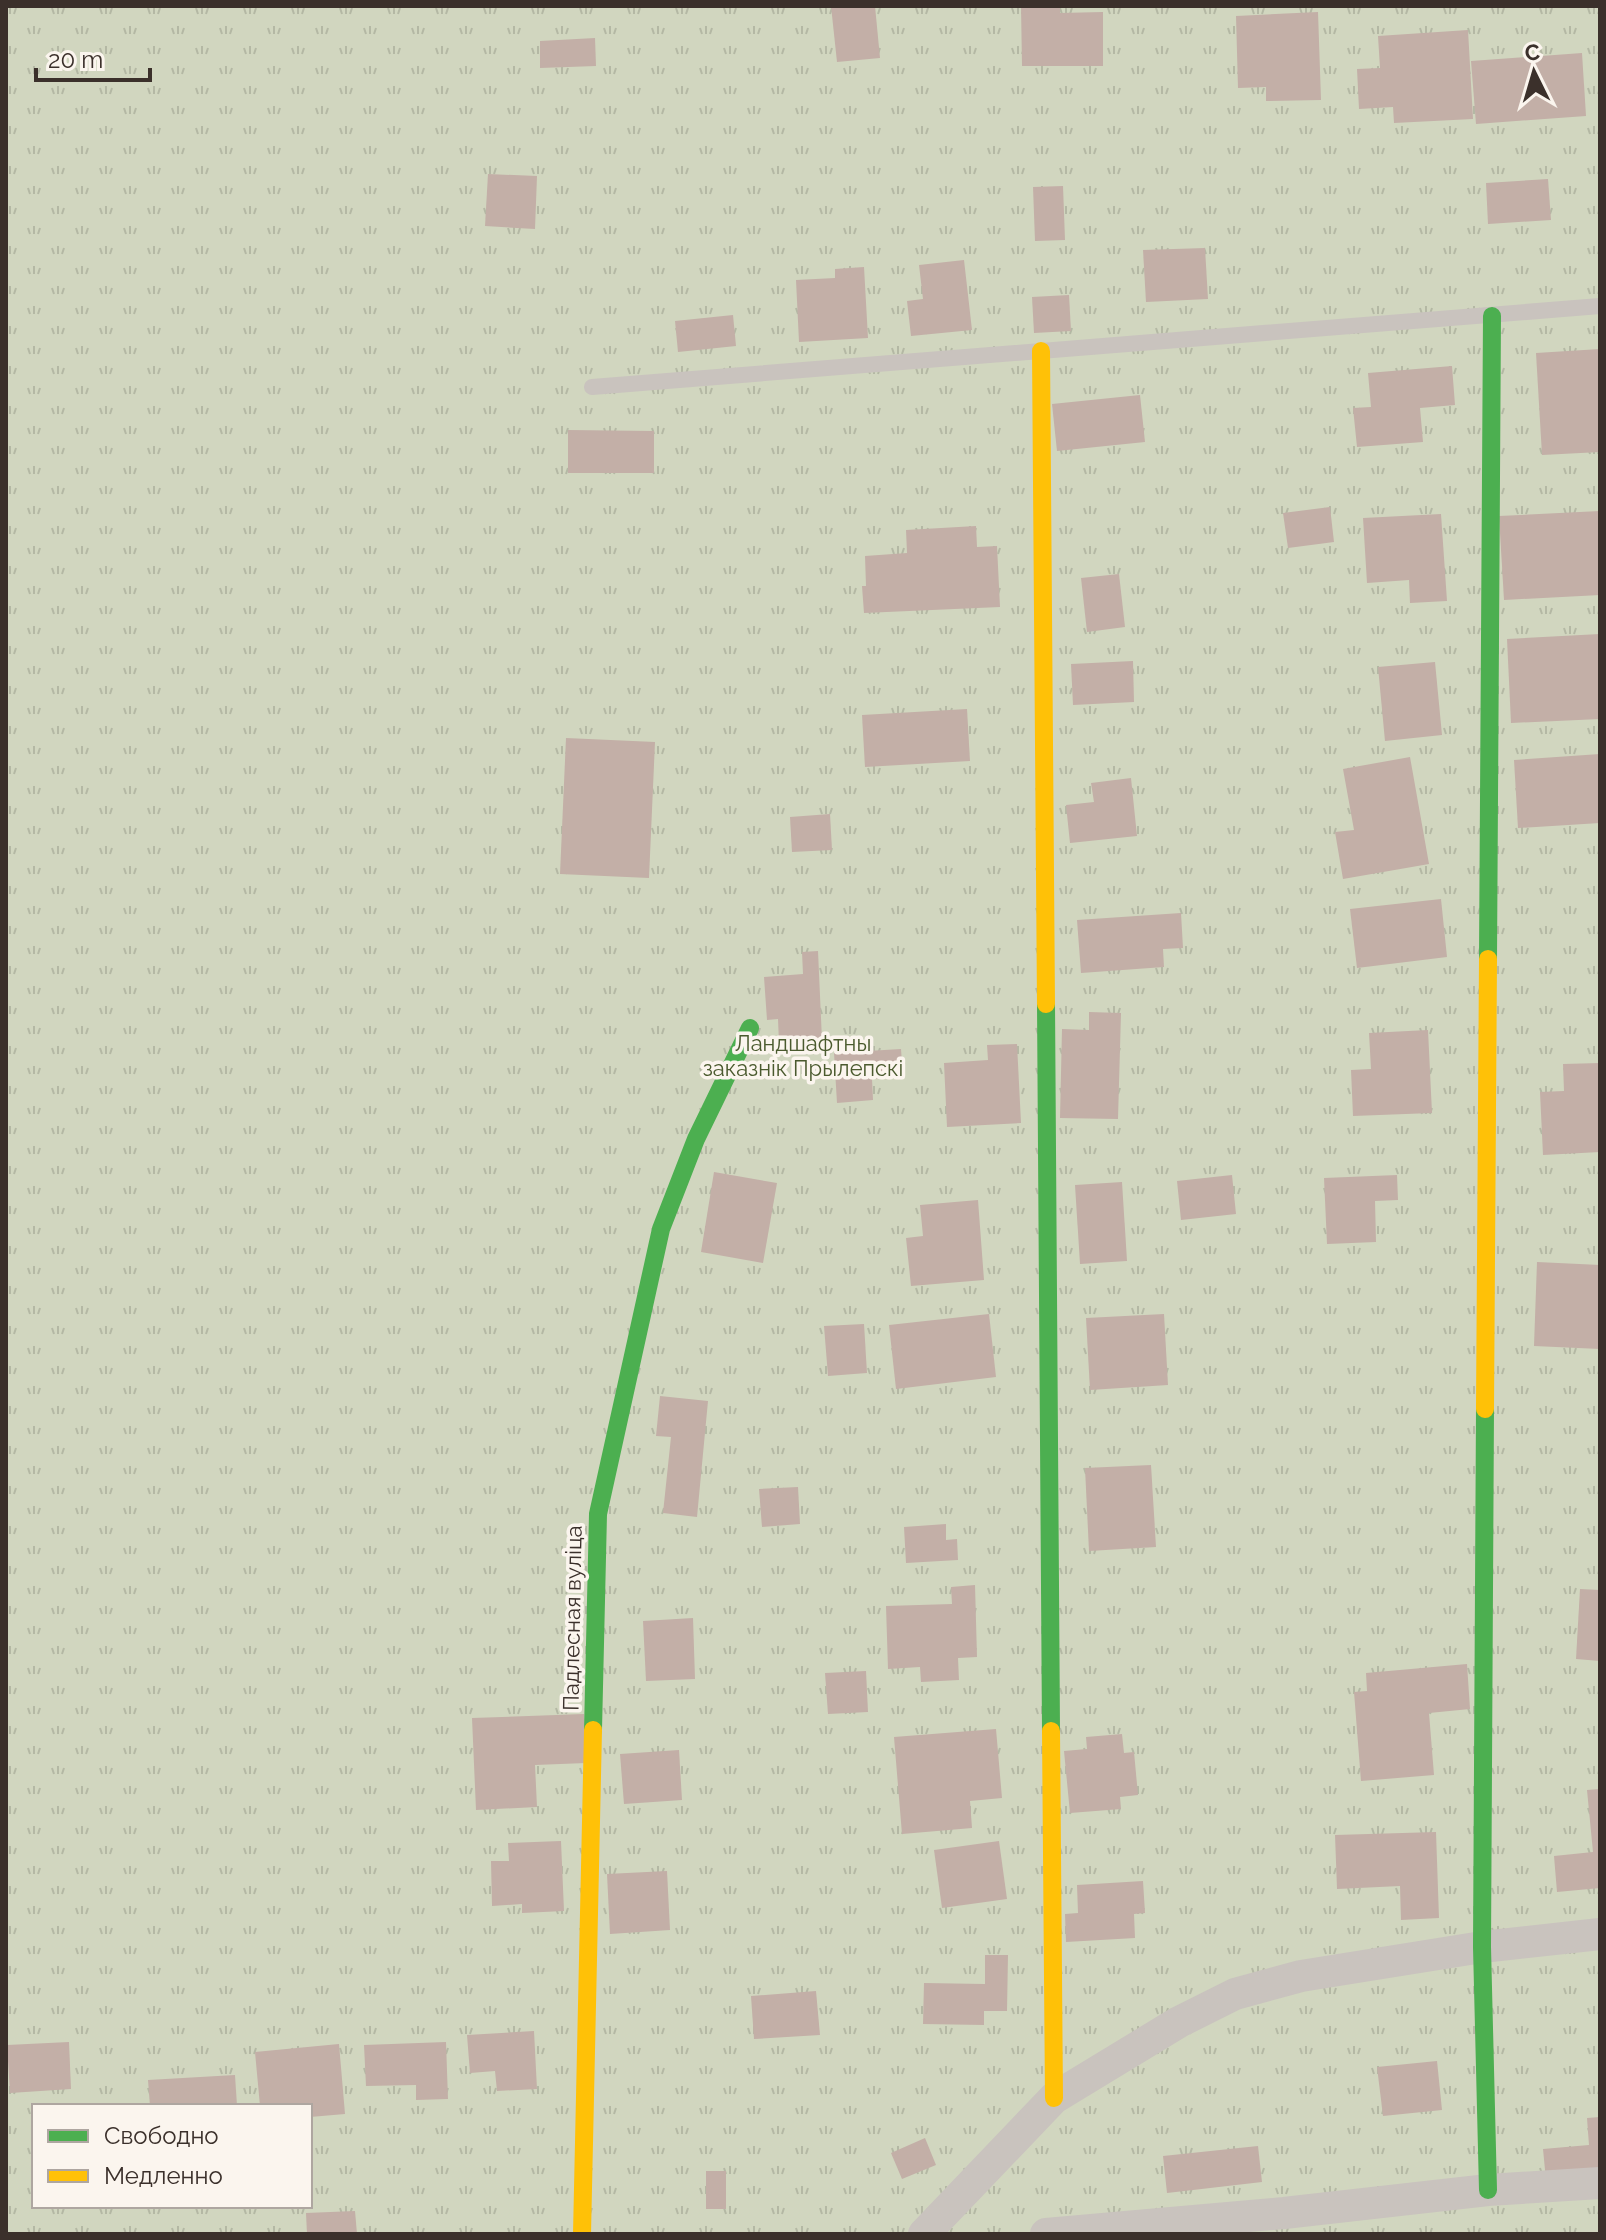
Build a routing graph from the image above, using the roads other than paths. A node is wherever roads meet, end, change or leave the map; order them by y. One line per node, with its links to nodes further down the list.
1 (1600, 306): 2 (lane)
2 (1492, 316): 3 (lane); 7 (street)
3 (1041, 351): 4 (lane); 8 (street)
4 (592, 387)
5 (750, 1028): 12 (street, Падлесная вуліца)
6 (1600, 1934): 7 (street)
7 (1482, 1947): 8 (street); 10 (street)
8 (1054, 2098): 13 (street)
9 (1600, 2183): 10 (street)
10 (1488, 2190): 11 (street)
11 (1285, 2223): 14 (street)
12 (582, 2234)
13 (924, 2234)
14 (1046, 2234)

